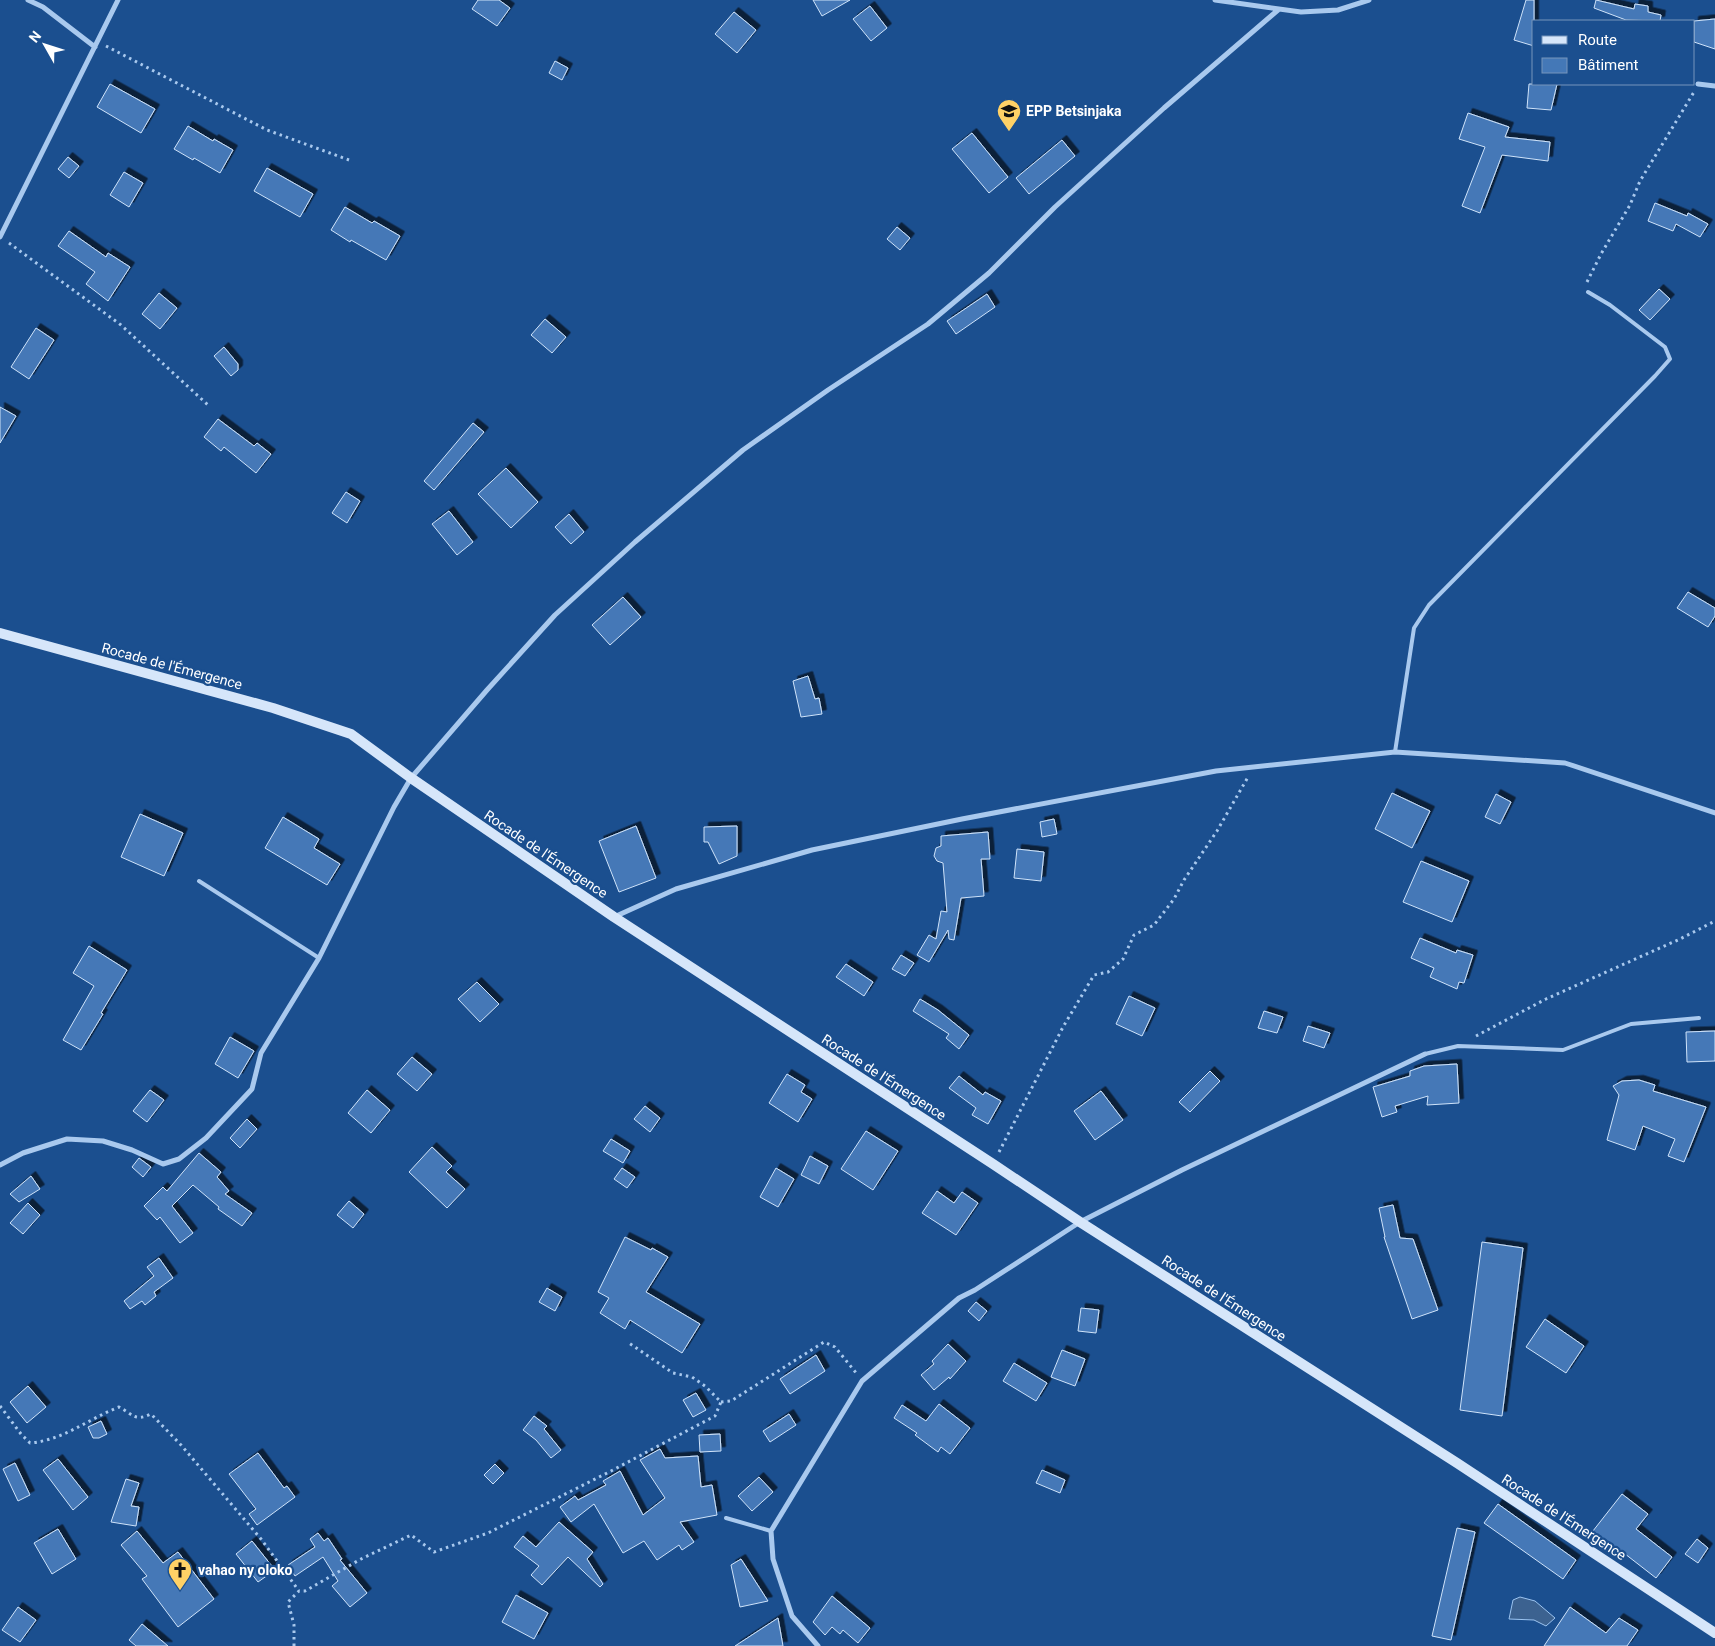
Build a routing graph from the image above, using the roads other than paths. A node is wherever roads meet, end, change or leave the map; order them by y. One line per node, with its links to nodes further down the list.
1 (28, 0): 6 (street)
2 (118, 0): 6 (street)
3 (1214, 0): 5 (street)
4 (1369, 0): 5 (street)
5 (1278, 10): 13 (street)
6 (96, 44): 9 (street)
7 (1698, 84): 8 (street)
8 (1715, 86)
9 (0, 236)
10 (1588, 292): 12 (lane)
11 (0, 632): 13 (street, Rocade de l'Émergence)
12 (1395, 752): 14 (street); 16 (street)
13 (411, 778): 16 (street, Rocade de l'Émergence); 17 (street)
14 (1715, 813)
15 (199, 881): 17 (lane)
16 (614, 917): 21 (street, Rocade de l'Émergence)
17 (319, 958): 20 (street)
18 (1699, 1018): 19 (lane)
19 (1425, 1054): 21 (street)
20 (0, 1165)
21 (1080, 1222): 23 (street); 24 (street, Rocade de l'Émergence)
22 (726, 1518): 23 (lane)
23 (771, 1531): 25 (street)
24 (1715, 1633)
25 (818, 1646)

